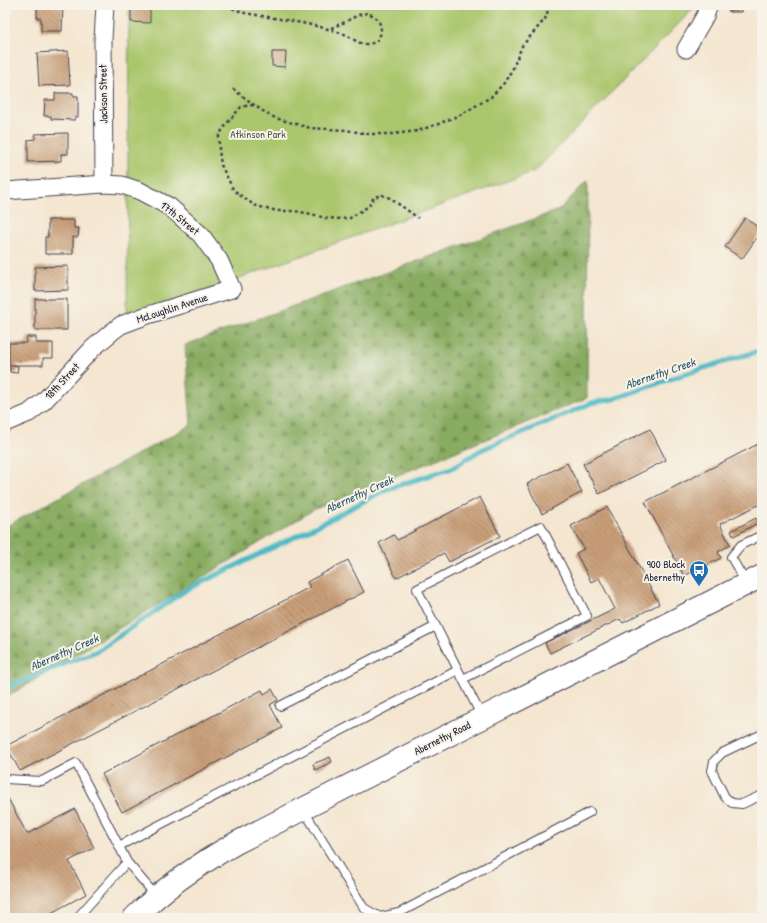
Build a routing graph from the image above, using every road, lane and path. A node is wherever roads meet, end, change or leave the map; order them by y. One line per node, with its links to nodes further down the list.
1 (105, 5): 9 (street, Jackson Street)
2 (227, 5): 5 (path)
3 (550, 5): 8 (path)
4 (709, 5): 6 (street)
5 (327, 29): 5 (path)
6 (686, 49)
7 (233, 89): 8 (path)
8 (261, 110): 11 (path)
9 (104, 184): 10 (street, 17th Street); 12 (street, 17th Street)
10 (5, 191)
11 (418, 218)
12 (232, 289): 13 (street, McLoughlin Avenue)
13 (113, 331): 14 (street, 18th Street)
14 (5, 423)
15 (762, 534): 16 (lane)
16 (754, 580): 21 (main road, Abernethy Road)
17 (436, 626): 18 (lane); 19 (lane); 20 (lane)
18 (458, 670): 19 (lane); 27 (lane)
19 (463, 679): 21 (lane)
20 (280, 706)
21 (482, 718): 25 (main road, Abernethy Road)
22 (762, 734): 24 (lane)
23 (5, 779): 27 (lane)
24 (762, 795)
25 (303, 809): 26 (lane); 29 (main road, Abernethy Road)
26 (590, 812)
27 (119, 846): 28 (lane)
28 (127, 862): 29 (lane); 30 (lane)
29 (157, 896): 31 (main road, Abernethy Road)
30 (77, 918)
31 (134, 918)

